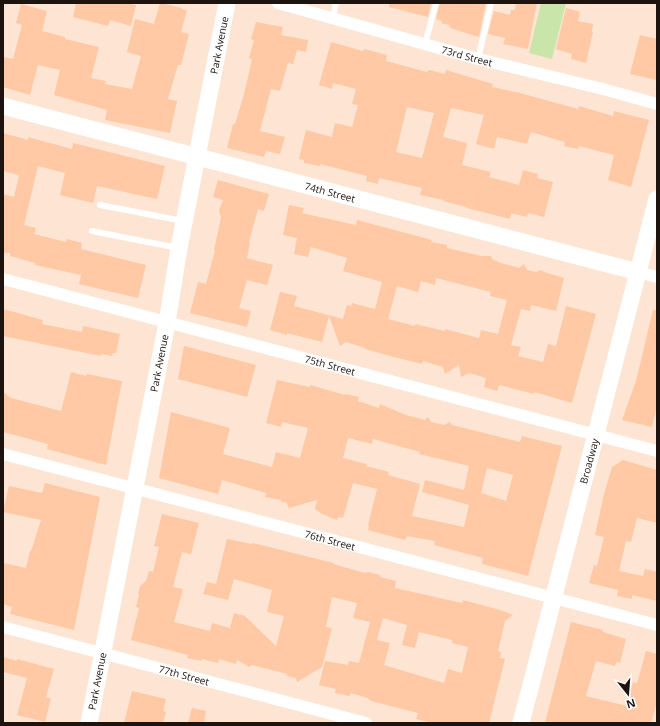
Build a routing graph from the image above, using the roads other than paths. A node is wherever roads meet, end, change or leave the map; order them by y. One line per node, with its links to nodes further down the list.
1 (227, 3): 11 (street, Park Avenue)
2 (278, 3): 6 (street, 73rd Street)
3 (336, 3): 6 (lane)
4 (436, 3): 7 (lane)
5 (491, 3): 8 (lane)
6 (332, 18): 7 (street, 73rd Street)
7 (425, 44): 8 (street, 73rd Street)
8 (478, 59): 9 (street, 73rd Street)
9 (657, 104)
10 (3, 106): 11 (street, 74th Street)
11 (198, 157): 14 (street, Park Avenue); 17 (street, 74th Street)
12 (657, 199): 17 (street, Broadway)
13 (100, 205): 14 (lane)
14 (185, 222): 16 (street, Park Avenue)
15 (92, 231): 16 (lane)
16 (179, 248): 20 (street, Park Avenue)
17 (638, 272): 18 (street, 74th Street); 21 (street, Broadway)
18 (657, 277)
19 (3, 279): 20 (street, 75th Street)
20 (167, 323): 21 (street, 75th Street); 24 (street, Park Avenue)
21 (596, 435): 22 (street, 75th Street); 25 (street, Broadway)
22 (657, 451)
23 (3, 454): 24 (street, 76th Street)
24 (134, 488): 25 (street, 76th Street); 28 (street, Park Avenue)
25 (553, 598): 26 (street, 76th Street); 31 (street, Broadway)
26 (657, 625)
27 (3, 627): 28 (street, 77th Street)
28 (102, 653): 29 (street, Park Avenue); 30 (street, 77th Street)
29 (89, 723)
30 (366, 723)
31 (521, 723)

